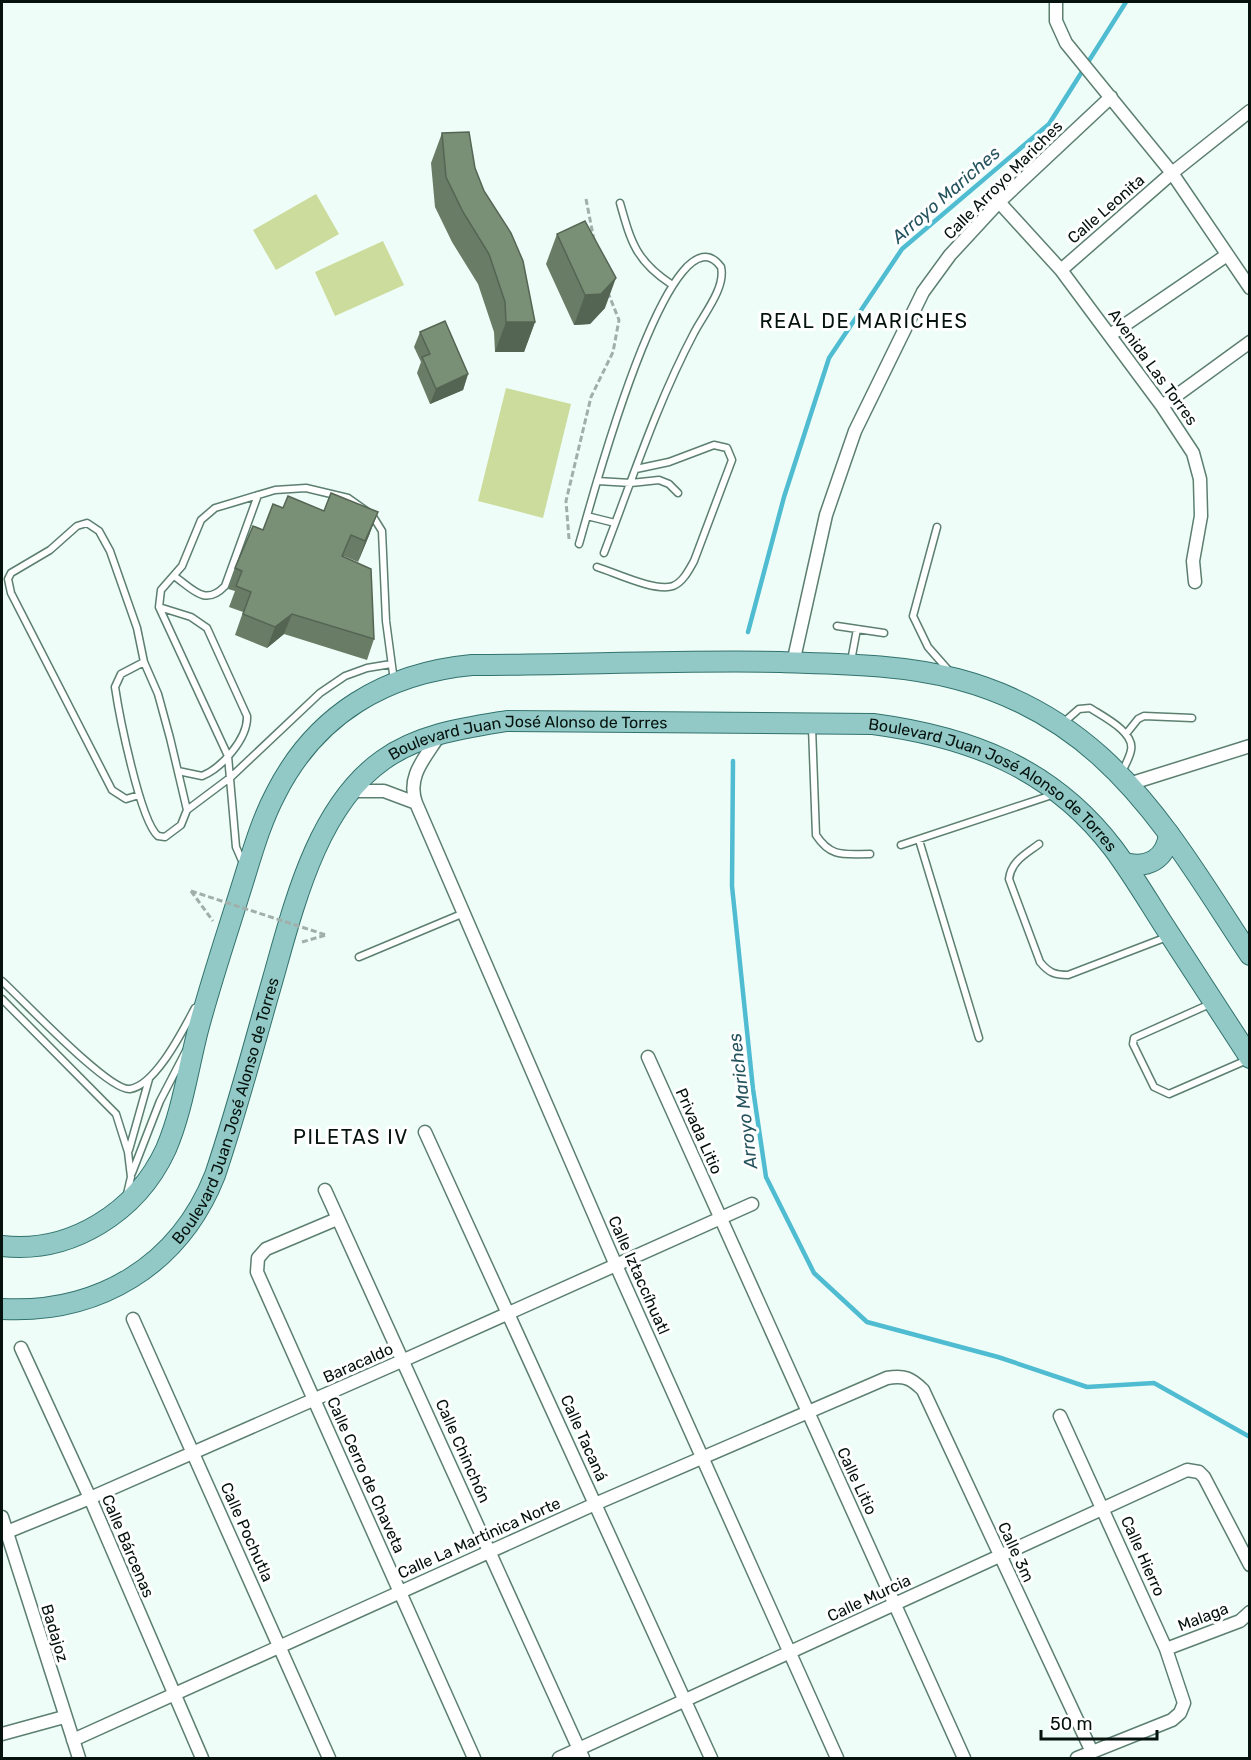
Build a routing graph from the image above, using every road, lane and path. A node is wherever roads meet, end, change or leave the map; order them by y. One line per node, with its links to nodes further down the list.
1 (1056, 2): 2 (street)
2 (1111, 98): 4 (street); 6 (street, Calle Arroyo Mariches)
3 (1250, 111): 4 (street, Calle Leonita)
4 (1172, 173): 9 (street); 10 (street, Calle Leonita)
5 (586, 199): 8 (path)
6 (999, 202): 10 (street, Avenida Las Torres); 36 (street, Calle Arroyo Mariches)
7 (620, 203): 11 (lane)
8 (595, 244)
9 (1227, 255): 13 (street); 14 (street)
10 (1061, 270): 14 (street, Avenida Las Torres)
11 (671, 284): 17 (lane); 18 (lane)
12 (606, 287): 26 (path)
13 (1250, 288)
14 (1110, 335): 16 (street, Avenida Las Torres)
15 (1250, 342): 16 (street)
16 (1162, 406): 30 (street, Avenida Las Torres)
17 (636, 469): 19 (lane); 28 (lane)
18 (597, 481): 19 (lane); 22 (lane)
19 (631, 483): 20 (lane); 23 (lane)
20 (678, 492)
21 (258, 495): 29 (lane); 29 (lane); 38 (lane)
22 (587, 516): 23 (lane); 25 (lane)
23 (615, 523): 27 (lane)
24 (937, 527): 39 (lane)
25 (579, 544)
26 (570, 548)
27 (604, 553)
28 (597, 567)
29 (174, 576): 31 (lane)
30 (1195, 582)
31 (159, 607): 46 (lane); 46 (lane)
32 (837, 626): 33 (lane)
33 (857, 629): 34 (lane); 37 (lane)
34 (884, 633)
35 (144, 662): 47 (lane); 52 (lane); 52 (lane)
36 (793, 663): 37 (main road); 38 (main road)
37 (850, 664): 39 (main road)
38 (392, 673): 48 (lane); 61 (main road)
39 (957, 679): 42 (main road)
40 (1192, 718): 44 (lane)
41 (812, 723): 43 (main road, Boulevard Juan José Alonso de Torres); 51 (main road, Boulevard Juan José Alonso de Torres); 59 (lane)
42 (1060, 725): 44 (lane); 49 (main road)
43 (441, 733): 50 (main road, Boulevard Juan José Alonso de Torres); 53 (street, Calle Iztaccíhuatl)
44 (1126, 734): 49 (lane)
45 (1250, 746): 49 (street)
46 (228, 756): 47 (lane); 48 (lane)
47 (178, 771): 54 (lane)
48 (231, 777): 54 (lane); 61 (lane)
49 (1125, 780): 55 (main road)
50 (349, 791): 53 (street); 65 (main road, Boulevard Juan José Alonso de Torres)
51 (1059, 793): 56 (lane); 60 (main road, Boulevard Juan José Alonso de Torres)
52 (140, 795): 54 (lane)
53 (416, 803): 62 (street, Calle Iztaccíhuatl)
54 (187, 810)
55 (1169, 834): 60 (main road); 66 (main road)
56 (919, 840): 58 (lane); 73 (lane)
57 (1039, 844): 63 (lane)
58 (902, 845)
59 (870, 854)
60 (1124, 863): 63 (main road, Boulevard Juan José Alonso de Torres)
61 (247, 871): 64 (main road)
62 (464, 913): 67 (lane); 86 (street, Calle Iztaccíhuatl)
63 (1170, 935): 71 (main road, Boulevard Juan José Alonso de Torres)
64 (225, 938): 65 (path, bridge); 68 (main road)
65 (282, 947): 87 (main road, Boulevard Juan José Alonso de Torres)
66 (1250, 955)
67 (358, 957)
68 (212, 979): 72 (main road); 76 (lane)
69 (2, 981): 76 (lane)
70 (2, 999): 78 (lane)
71 (1214, 1003): 75 (main road, Boulevard Juan José Alonso de Torres); 75 (lane)
72 (198, 1030): 79 (lane); 81 (main road)
73 (979, 1038)
74 (648, 1057): 83 (street, Privada Litio)
75 (1250, 1058)
76 (149, 1078): 78 (lane)
77 (425, 1132): 88 (street, Calle Tacaná)
78 (128, 1152): 79 (lane)
79 (131, 1177): 81 (lane)
80 (325, 1190): 84 (street, Calle Chinchón)
81 (125, 1204): 85 (main road)
82 (752, 1204): 83 (street, Baracaldo)
83 (720, 1218): 86 (street, Baracaldo); 94 (street, Calle Litio)
84 (337, 1220): 91 (street, Calle Chinchón); 93 (street, Calle Cerro de Chaveta)
85 (2, 1246)
86 (615, 1263): 88 (street, Baracaldo); 97 (street, Calle Iztaccíhuatl)
87 (2, 1309)
88 (509, 1311): 91 (street, Baracaldo); 99 (street, Calle Tacaná)
89 (134, 1319): 96 (street, Calle Pochutla)
90 (21, 1348): 98 (street, Calle Bárcenas)
91 (404, 1360): 93 (street, Baracaldo); 103 (street, Calle Chinchón)
92 (902, 1375): 94 (street, Calle La Martinica Norte); 104 (street, Calle 3m)
93 (315, 1400): 96 (street, Baracaldo); 106 (street, Calle Cerro de Chaveta)
94 (807, 1412): 97 (street, Calle La Martinica Norte); 107 (street, Calle Litio)
95 (1060, 1416): 100 (street, Calle Hierro)
96 (193, 1451): 98 (street, Baracaldo); 109 (street, Calle Pochutla)
97 (702, 1456): 99 (street, Calle La Martinica Norte); 111 (street, Calle Iztaccíhuatl)
98 (90, 1498): 102 (street, Baracaldo); 112 (street, Calle Bárcenas)
99 (595, 1504): 103 (street, Calle La Martinica Norte); 113 (street, Calle Tacaná)
100 (1103, 1508): 104 (street, Calle Murcia); 105 (street, Calle Murcia); 110 (street, Calle Hierro)
101 (2, 1516): 102 (street, Badajoz)
102 (6, 1532): 114 (street, Badajoz)
103 (490, 1551): 106 (street, Calle La Martinica Norte); 118 (street, Calle Chinchón)
104 (999, 1556): 107 (street, Calle Murcia); 117 (street, Calle 3m)
105 (1250, 1565)
106 (399, 1592): 109 (street, Calle La Martinica Norte); 122 (street, Calle Cerro de Chaveta)
107 (896, 1604): 111 (street, Calle Murcia); 126 (street, Calle Litio)
108 (1250, 1612): 110 (street, Malaga)
109 (280, 1645): 112 (street, Calle La Martinica Norte); 121 (street, Calle Pochutla)
110 (1166, 1649): 117 (street, Calle Hierro)
111 (789, 1653): 113 (street, Calle Murcia); 125 (street, Calle Iztaccíhuatl)
112 (173, 1694): 116 (street, Calle La Martinica Norte); 120 (street, Calle Bárcenas)
113 (684, 1700): 118 (street, Calle Murcia); 124 (street, Calle Tacaná)
114 (64, 1717): 115 (street); 116 (street, Badajoz)
115 (2, 1734)
116 (73, 1740): 119 (street, Badajoz)
117 (1092, 1752): 127 (street)
118 (581, 1754): 123 (street, Calle Murcia)
119 (79, 1758)
120 (202, 1758)
121 (329, 1758)
122 (474, 1758)
123 (559, 1758)
124 (711, 1758)
125 (837, 1758)
126 (964, 1758)
127 (1077, 1758)

